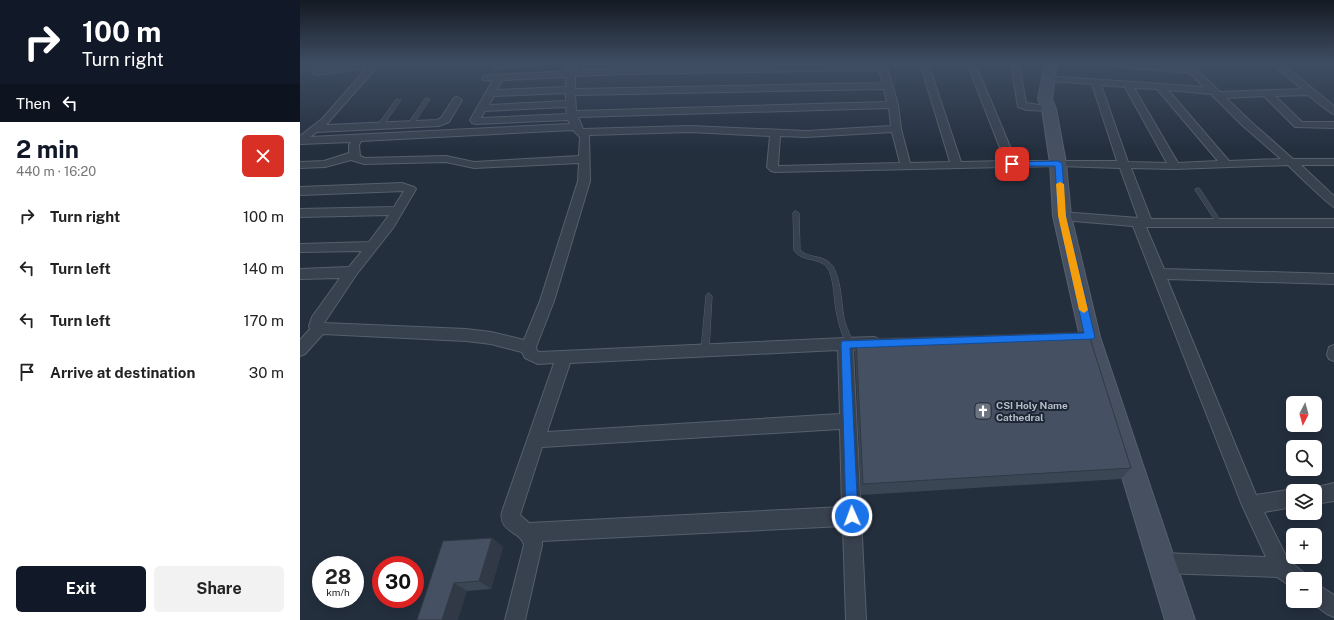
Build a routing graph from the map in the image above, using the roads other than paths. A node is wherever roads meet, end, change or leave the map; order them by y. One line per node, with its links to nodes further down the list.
1 (570, 91): 28 (street)
2 (351, 92): 32 (street)
3 (513, 92): 15 (street)
4 (534, 92): 24 (street)
5 (890, 92): 23 (street)
6 (933, 92): 46 (street)
7 (983, 92): 43 (street)
8 (1019, 92): 26 (street)
9 (1046, 92): 26 (street)
10 (1099, 92): 45 (street)
11 (1132, 92): 47 (street)
12 (1164, 92): 44 (street)
13 (1204, 92): 16 (street)
14 (1311, 92): 18 (street)
15 (490, 93): 25 (street)
16 (1216, 93): 17 (street); 39 (street)
17 (1266, 93): 18 (street); 31 (street)
18 (1314, 94): 19 (street); 27 (street)
19 (1328, 95)
20 (428, 99): 29 (lane)
21 (398, 100): 30 (lane)
22 (457, 100): 29 (street)
23 (893, 105): 28 (street); 33 (street)
24 (526, 106): 25 (street); 28 (street)
25 (482, 108): 28 (street)
26 (1049, 109): 41 (street)
27 (1334, 111)
28 (575, 119): 34 (street); 35 (street); 38 (street)
29 (411, 124): 30 (street)
30 (381, 125): 32 (street)
31 (1334, 125)
32 (315, 129): 36 (street)
33 (896, 129): 34 (street); 48 (street)
34 (775, 133): 48 (street)
35 (357, 139): 36 (street); 37 (street)
36 (301, 141)
37 (355, 155): 38 (street); 42 (street)
38 (584, 159): 69 (street)
39 (1291, 162): 40 (street); 44 (street); 51 (street)
40 (1334, 162)
41 (1058, 163): 43 (street); 45 (street); 55 (street)
42 (300, 164)
43 (1012, 164): 46 (street)
44 (1226, 164): 47 (street)
45 (1124, 165): 47 (street); 56 (street)
46 (957, 166): 48 (street)
47 (1174, 166)
48 (906, 167)
49 (1198, 190): 58 (lane)
50 (300, 191): 52 (street)
51 (1334, 203)
52 (398, 211): 53 (street); 59 (street)
53 (300, 213)
54 (796, 213): 68 (lane)
55 (1062, 216): 56 (street); 83 (street)
56 (1142, 222): 58 (street); 63 (street)
57 (1334, 223): 58 (street)
58 (1220, 224)
59 (372, 246): 60 (street); 61 (street)
60 (300, 248)
61 (352, 271): 62 (street); 66 (street)
62 (300, 274)
63 (1158, 274): 64 (street); 80 (street)
64 (1334, 278)
65 (708, 296): 71 (lane)
66 (320, 328): 69 (street); 70 (street)
67 (888, 343): 68 (street)
68 (847, 344): 71 (street); 75 (street)
69 (529, 347): 74 (street)
70 (300, 350)
71 (705, 351): 74 (street)
72 (1334, 351): 73 (street)
73 (1334, 355)
74 (564, 357): 76 (street)
75 (848, 421): 76 (street); 81 (street)
76 (536, 440): 82 (street)
77 (1334, 492): 78 (street)
78 (1322, 494)
79 (1286, 499): 80 (street)
80 (1251, 505): 84 (street)
81 (852, 516): 82 (street); 89 (street)
82 (527, 532): 88 (street)
83 (1162, 563): 84 (street); 90 (street)
84 (1281, 567): 85 (street)
85 (1287, 572)
86 (1322, 598): 87 (street)
87 (1334, 606)
88 (515, 620)
89 (856, 620)
90 (1180, 620)

